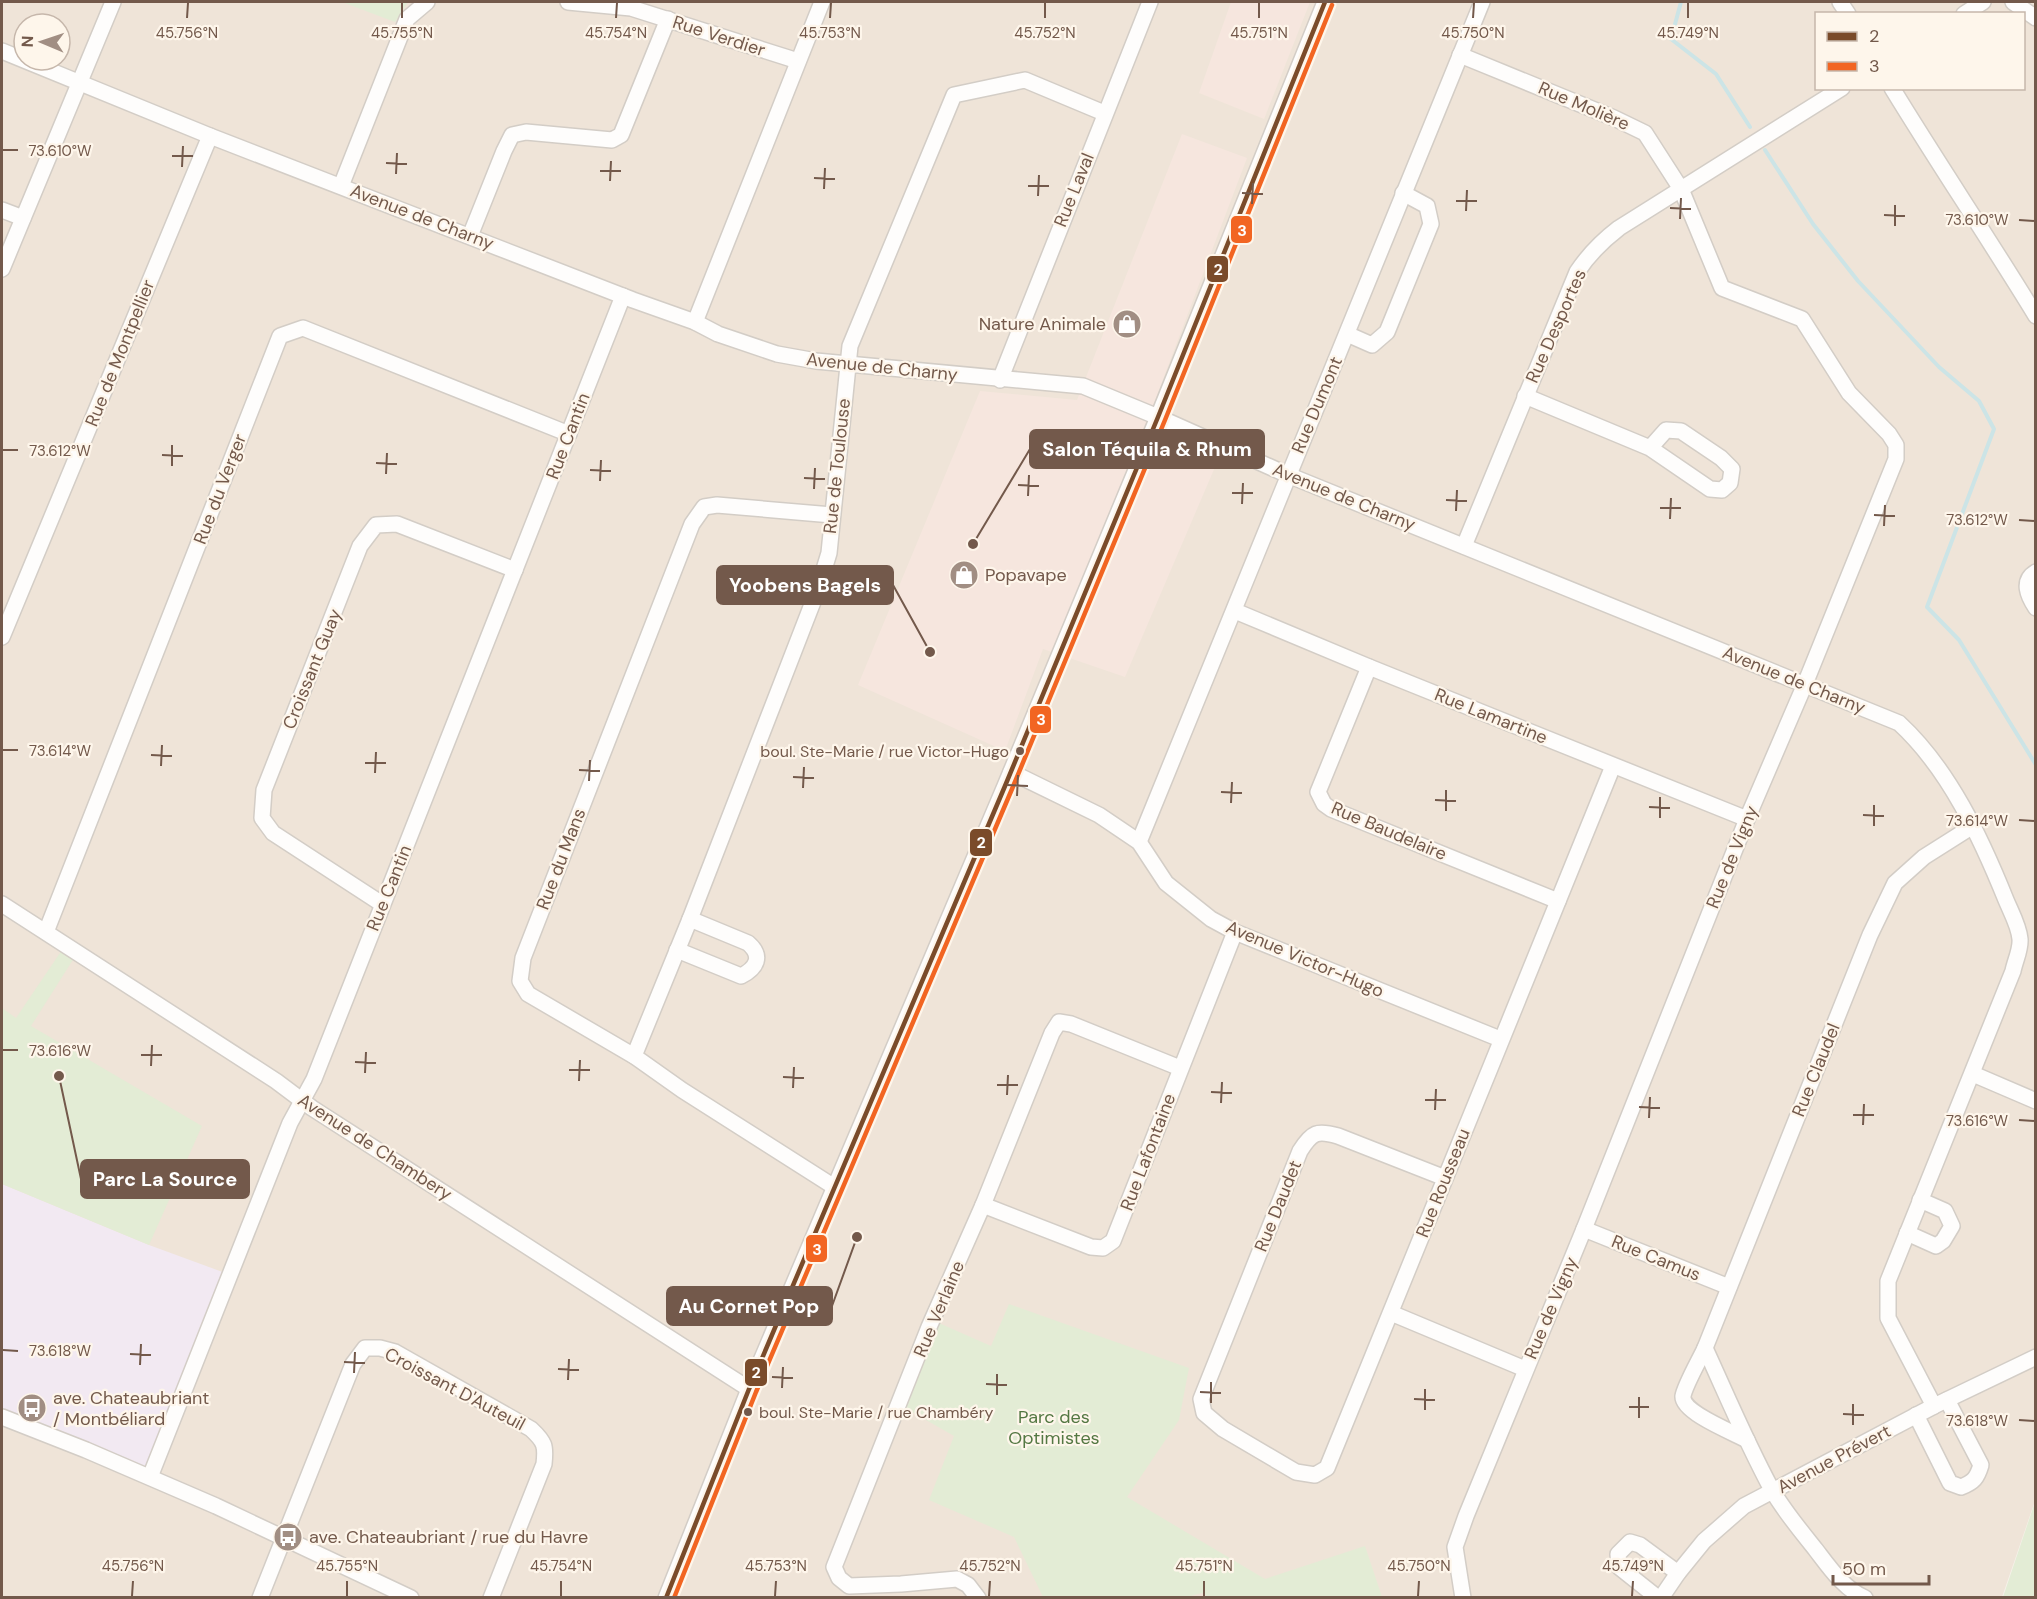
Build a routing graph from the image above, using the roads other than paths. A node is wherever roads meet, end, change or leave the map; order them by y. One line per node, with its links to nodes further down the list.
1 (113, 2): 16 (street)
2 (427, 2): 21 (street)
3 (567, 2): 12 (street, Rue Verdier)
4 (822, 2): 15 (street)
5 (1150, 2): 19 (street, Rue Laval)
6 (1325, 2): 35 (street)
7 (1482, 2): 14 (street, Rue Dumont)
8 (1983, 2): 10 (street)
9 (2013, 2): 11 (street)
10 (1967, 12)
11 (2036, 18)
12 (668, 19): 15 (street, Rue Verdier); 26 (street)
13 (2, 51): 16 (street, Avenue de Charny)
14 (1460, 55): 22 (street, Rue Molière); 23 (street, Rue Dumont)
15 (798, 62): 30 (street)
16 (79, 83): 20 (street, Avenue de Charny); 25 (street)
17 (1839, 90): 22 (street, Rue Desportes)
18 (1893, 90): 29 (street)
19 (1104, 113): 32 (street, Rue de Toulouse); 33 (street, Rue Laval)
20 (210, 136): 21 (street, Avenue de Charny); 45 (street, Rue de Montpellier)
21 (341, 186): 26 (street, Avenue de Charny)
22 (1681, 189): 34 (street, Rue Desportes); 47 (street, Rue de Vigny)
23 (1403, 192): 31 (street, Rue Dumont); 31 (street)
24 (2, 210): 25 (street)
25 (23, 218): 27 (street)
26 (470, 236): 28 (street, Avenue de Charny)
27 (2, 269)
28 (623, 296): 30 (street, Avenue de Charny); 36 (street, Rue Cantin)
29 (2036, 316)
30 (695, 322): 32 (street, Avenue de Charny)
31 (1347, 334): 38 (street, Rue Dumont)
32 (848, 363): 33 (street, Avenue de Charny); 39 (street, Rue de Toulouse)
33 (1000, 380): 35 (street, Avenue de Charny)
34 (1525, 396): 37 (street); 40 (street, Rue Desportes)
35 (1158, 417): 38 (street, Avenue de Charny); 49 (street)
36 (569, 434): 41 (street, Rue Cantin); 57 (street, Rue du Verger)
37 (1650, 448): 37 (street)
38 (1288, 475): 40 (street, Avenue de Charny); 44 (street, Rue Dumont)
39 (832, 515): 56 (street, Rue de Toulouse); 61 (street, Rue du Mans)
40 (1464, 546): 47 (street, Avenue de Charny)
41 (515, 570): 55 (street, Rue Cantin); 55 (street, Croissant Guay)
42 (2036, 572): 43 (street)
43 (2036, 608)
44 (1235, 611): 46 (street, Rue Lamartine); 52 (street, Rue Dumont)
45 (2, 637)
46 (1369, 667): 48 (street, Rue Lamartine); 53 (street, Rue Baudelaire)
47 (1805, 684): 50 (street, Rue de Vigny); 51 (street, Avenue de Charny)
48 (1613, 766): 50 (street, Rue Lamartine); 53 (street, Rue Rousseau)
49 (1011, 772): 52 (street, Avenue Victor-Hugo); 67 (street)
50 (1747, 819): 70 (street, Rue de Vigny)
51 (1973, 826): 63 (street, Avenue de Charny); 72 (street, Rue Claudel)
52 (1139, 842): 58 (street, Avenue Victor-Hugo)
53 (1558, 901): 60 (street, Rue Rousseau)
54 (2, 904): 57 (street, Avenue de Chambery)
55 (382, 904): 65 (street, Rue Cantin)
56 (690, 919): 59 (street, Rue de Toulouse); 59 (street)
57 (46, 932): 65 (street, Avenue de Chambery)
58 (1235, 932): 60 (street, Avenue Victor-Hugo); 62 (street, Rue Lafontaine)
59 (677, 950): 61 (street, Rue de Toulouse)
60 (1500, 1039): 66 (street, Rue Rousseau)
61 (634, 1056): 67 (street, Rue du Mans)
62 (1180, 1068): 69 (street, Rue Lafontaine); 69 (street, Rue Verlaine)
63 (1973, 1074): 64 (street); 68 (street, Avenue de Charny)
64 (2036, 1101)
65 (303, 1102): 77 (street, Avenue de Chambery); 83 (street, Rue Cantin)
66 (1445, 1178): 73 (street, Rue Rousseau); 79 (street, Rue Daudet)
67 (836, 1188): 77 (street)
68 (1920, 1200): 71 (street, Avenue de Charny); 71 (street)
69 (983, 1205): 91 (street, Rue Verlaine)
70 (1584, 1229): 72 (street, Rue Camus); 76 (street, Rue de Vigny)
71 (1907, 1233): 78 (street, Avenue de Charny)
72 (1729, 1287): 74 (street, Rue Claudel)
73 (1391, 1313): 76 (street); 79 (street, Rue Rousseau)
74 (1705, 1348): 82 (street); 82 (street, Rue Claudel)
75 (2036, 1358): 78 (street, Avenue Prévert)
76 (1525, 1369): 92 (street, Rue de Vigny)
77 (749, 1389): 90 (street)
78 (1940, 1403): 80 (street, Avenue Prévert); 80 (street, Avenue de Charny)
79 (1204, 1413)
80 (1916, 1415): 84 (street, Avenue Prévert)
81 (3, 1422): 83 (street)
82 (1747, 1440): 84 (street)
83 (150, 1477): 85 (street)
84 (1773, 1491): 86 (street, Avenue Prévert); 94 (street)
85 (285, 1538): 87 (street); 88 (street); 89 (street, Croissant D'Auteuil)
86 (1678, 1573): 93 (street, Avenue Prévert); 93 (street)
87 (260, 1598)
88 (411, 1598)
89 (491, 1598)
90 (666, 1598)
91 (978, 1598)
92 (1463, 1598)
93 (1660, 1598)
94 (1865, 1598)

